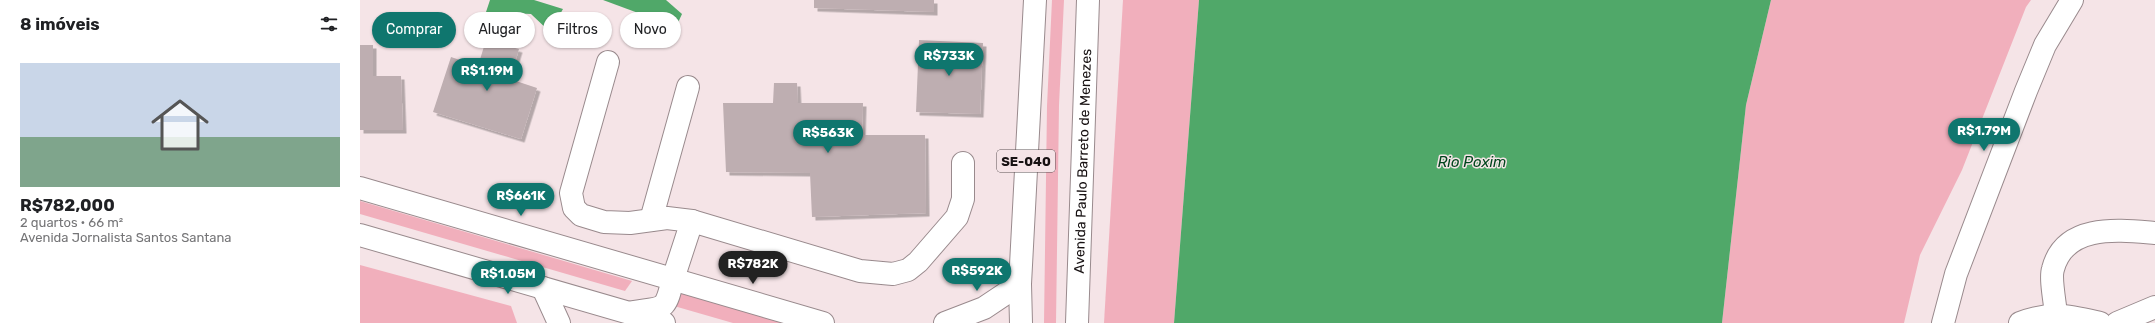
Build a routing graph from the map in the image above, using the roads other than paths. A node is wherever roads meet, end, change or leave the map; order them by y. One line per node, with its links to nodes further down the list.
1 (1035, 0): 13 (main road, SE-040)
2 (1088, 0): 23 (main road, Avenida Paulo Barreto de Menezes)
3 (2072, 0): 24 (main road)
4 (608, 62): 8 (main road)
5 (688, 87): 8 (main road)
6 (963, 163): 9 (main road)
7 (360, 188): 12 (main road)
8 (651, 220): 9 (main road)
9 (692, 221): 12 (main road)
10 (2155, 233): 17 (main road)
11 (360, 235): 14 (main road)
12 (673, 279): 16 (main road); 20 (main road)
13 (1020, 284): 21 (main road); 22 (main road, SE-040)
14 (544, 288): 16 (main road); 18 (main road)
15 (2155, 307): 27 (main road)
16 (629, 313): 19 (main road)
17 (2056, 314): 25 (main road); 26 (main road)
18 (559, 323)
19 (664, 323)
20 (823, 323)
21 (945, 323)
22 (1021, 323)
23 (1077, 323)
24 (1943, 323)
25 (2020, 323)
26 (2100, 323)
27 (2117, 323)

